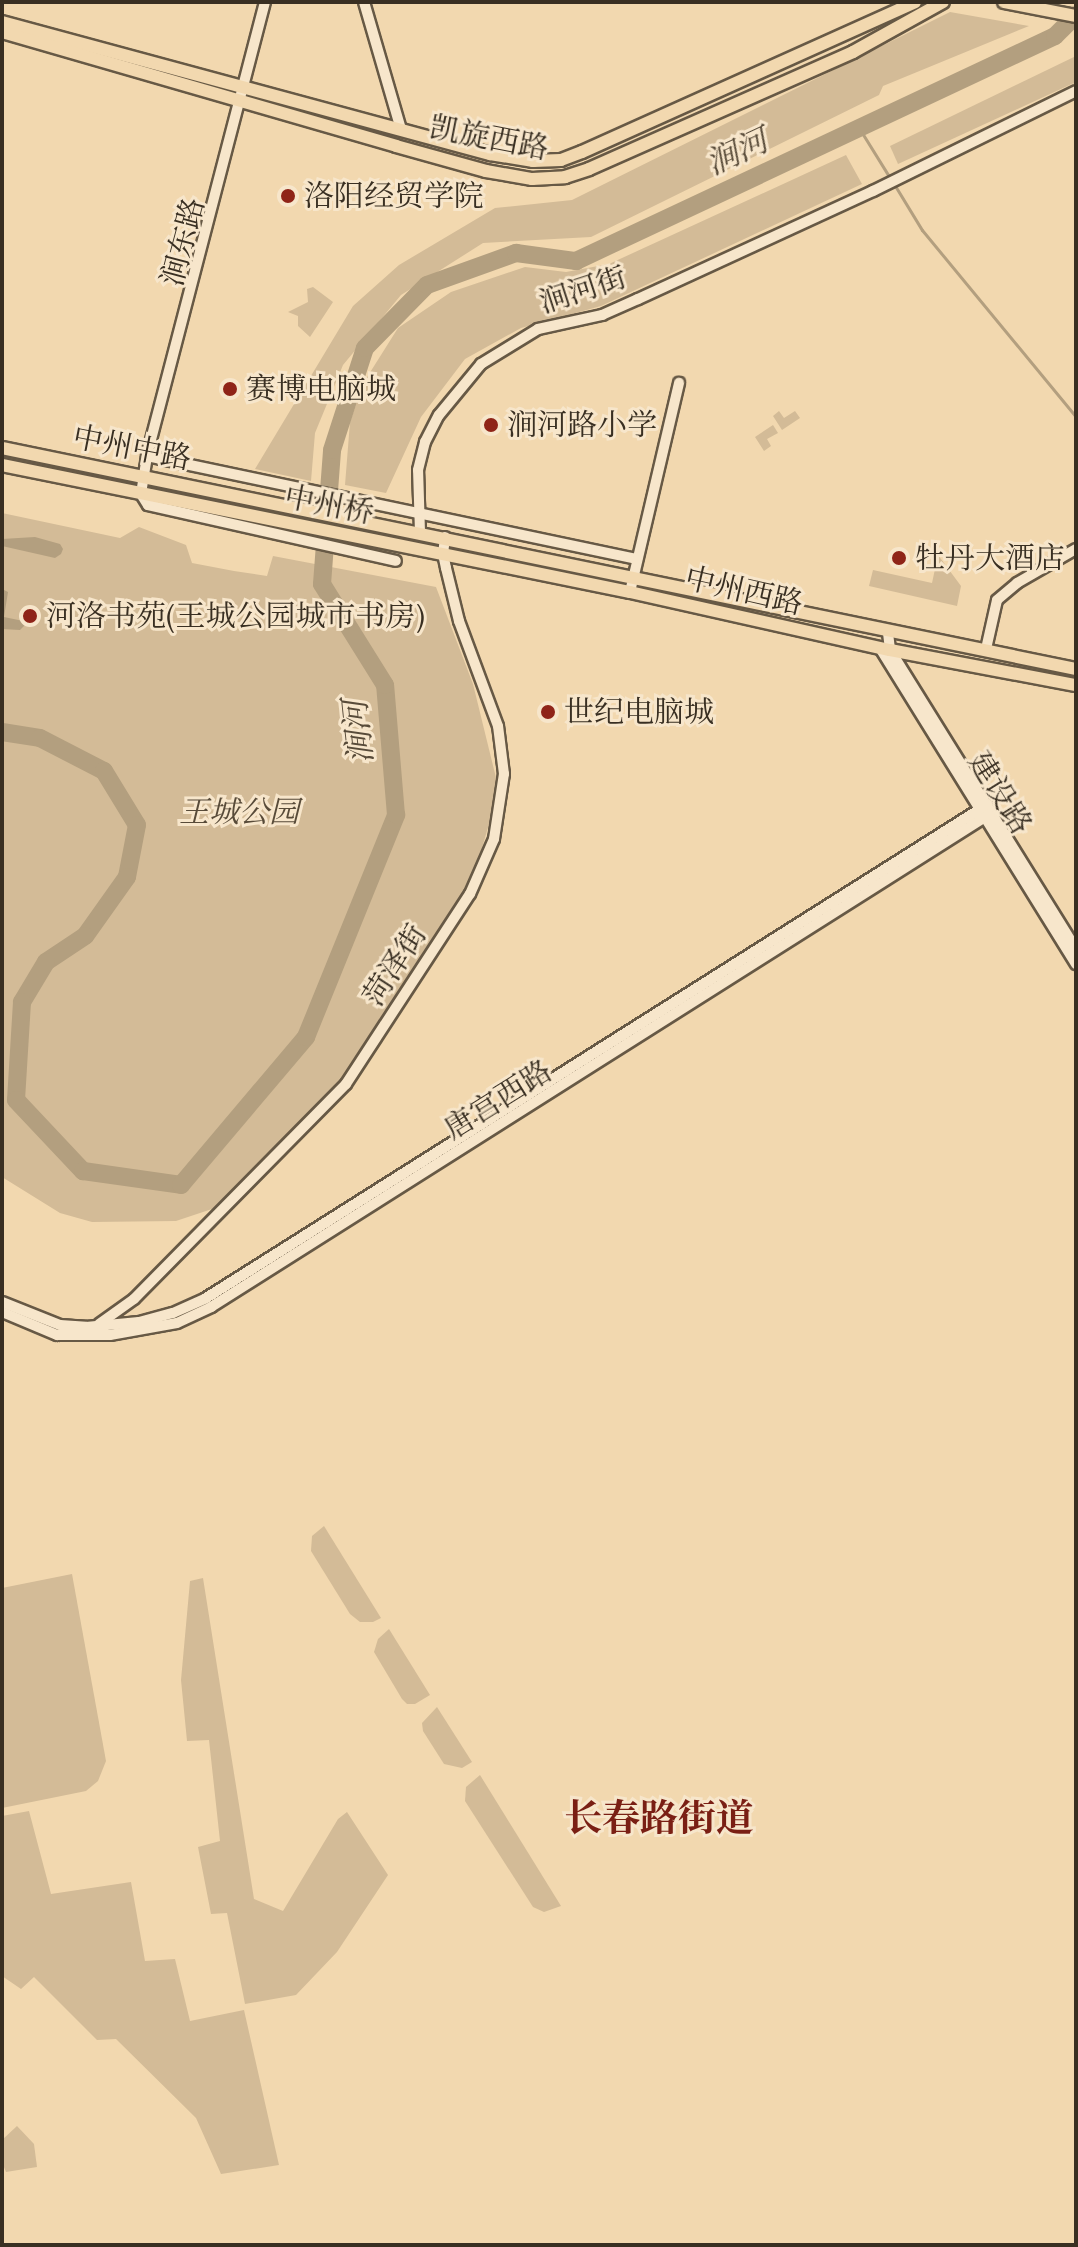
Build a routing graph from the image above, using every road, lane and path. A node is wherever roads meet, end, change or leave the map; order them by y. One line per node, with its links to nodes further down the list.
1 (268, 2): 9 (street, 涧东路)
2 (364, 2): 12 (street)
3 (915, 2): 12 (main road, 凯旋西路)
4 (943, 2): 11 (main road, 凯旋西路)
5 (1004, 2): 6 (main road)
6 (1076, 16)
7 (2, 22): 9 (main road, 凯旋西路)
8 (2, 32): 11 (main road, 凯旋西路)
9 (245, 88): 11 (street, 涧东路); 12 (main road, 凯旋西路)
10 (1076, 91): 20 (street, 涧河街)
11 (242, 103): 15 (street, 涧东路)
12 (401, 129)
13 (679, 383): 28 (street)
14 (2, 448): 17 (main road, 中州中路)
15 (150, 457): 17 (street, 涧东路); 20 (street)
16 (2, 465): 18 (main road, 中州中路)
17 (145, 478): 18 (street, 涧东路); 19 (main road, 中州中路)
18 (143, 495): 21 (main road, 中州中路)
19 (252, 499): 22 (main road, 中州桥)
20 (420, 513): 23 (street, 涧河街); 28 (street)
21 (247, 522): 25 (main road, 中州桥); 29 (street)
22 (404, 529): 23 (main road, 中州西路)
23 (420, 532): 24 (main road, 中州西路)
24 (445, 537): 27 (street, 菏泽街); 30 (main road, 中州西路)
25 (400, 546): 27 (main road, 中州西路)
26 (1076, 549): 34 (street)
27 (443, 554): 31 (main road, 中州西路); 42 (street, 菏泽街)
28 (637, 559): 30 (street)
29 (396, 561)
30 (633, 576): 31 (street); 32 (main road, 中州西路)
31 (630, 592): 33 (main road, 中州西路)
32 (888, 633): 33 (street, 建设路); 34 (main road, 中州西路)
33 (885, 649): 36 (main road, 中州西路); 37 (street, 建设路)
34 (986, 649): 35 (main road, 中州西路)
35 (1076, 669)
36 (1076, 685)
37 (988, 810): 38 (street, 建设路); 39 (street, 建设路); 41 (street, 唐宫西路); 42 (street, 唐宫西路)
38 (1076, 949)
39 (1076, 964)
40 (2, 1302): 42 (street, 唐宫西路)
41 (2, 1312)
42 (97, 1325)

